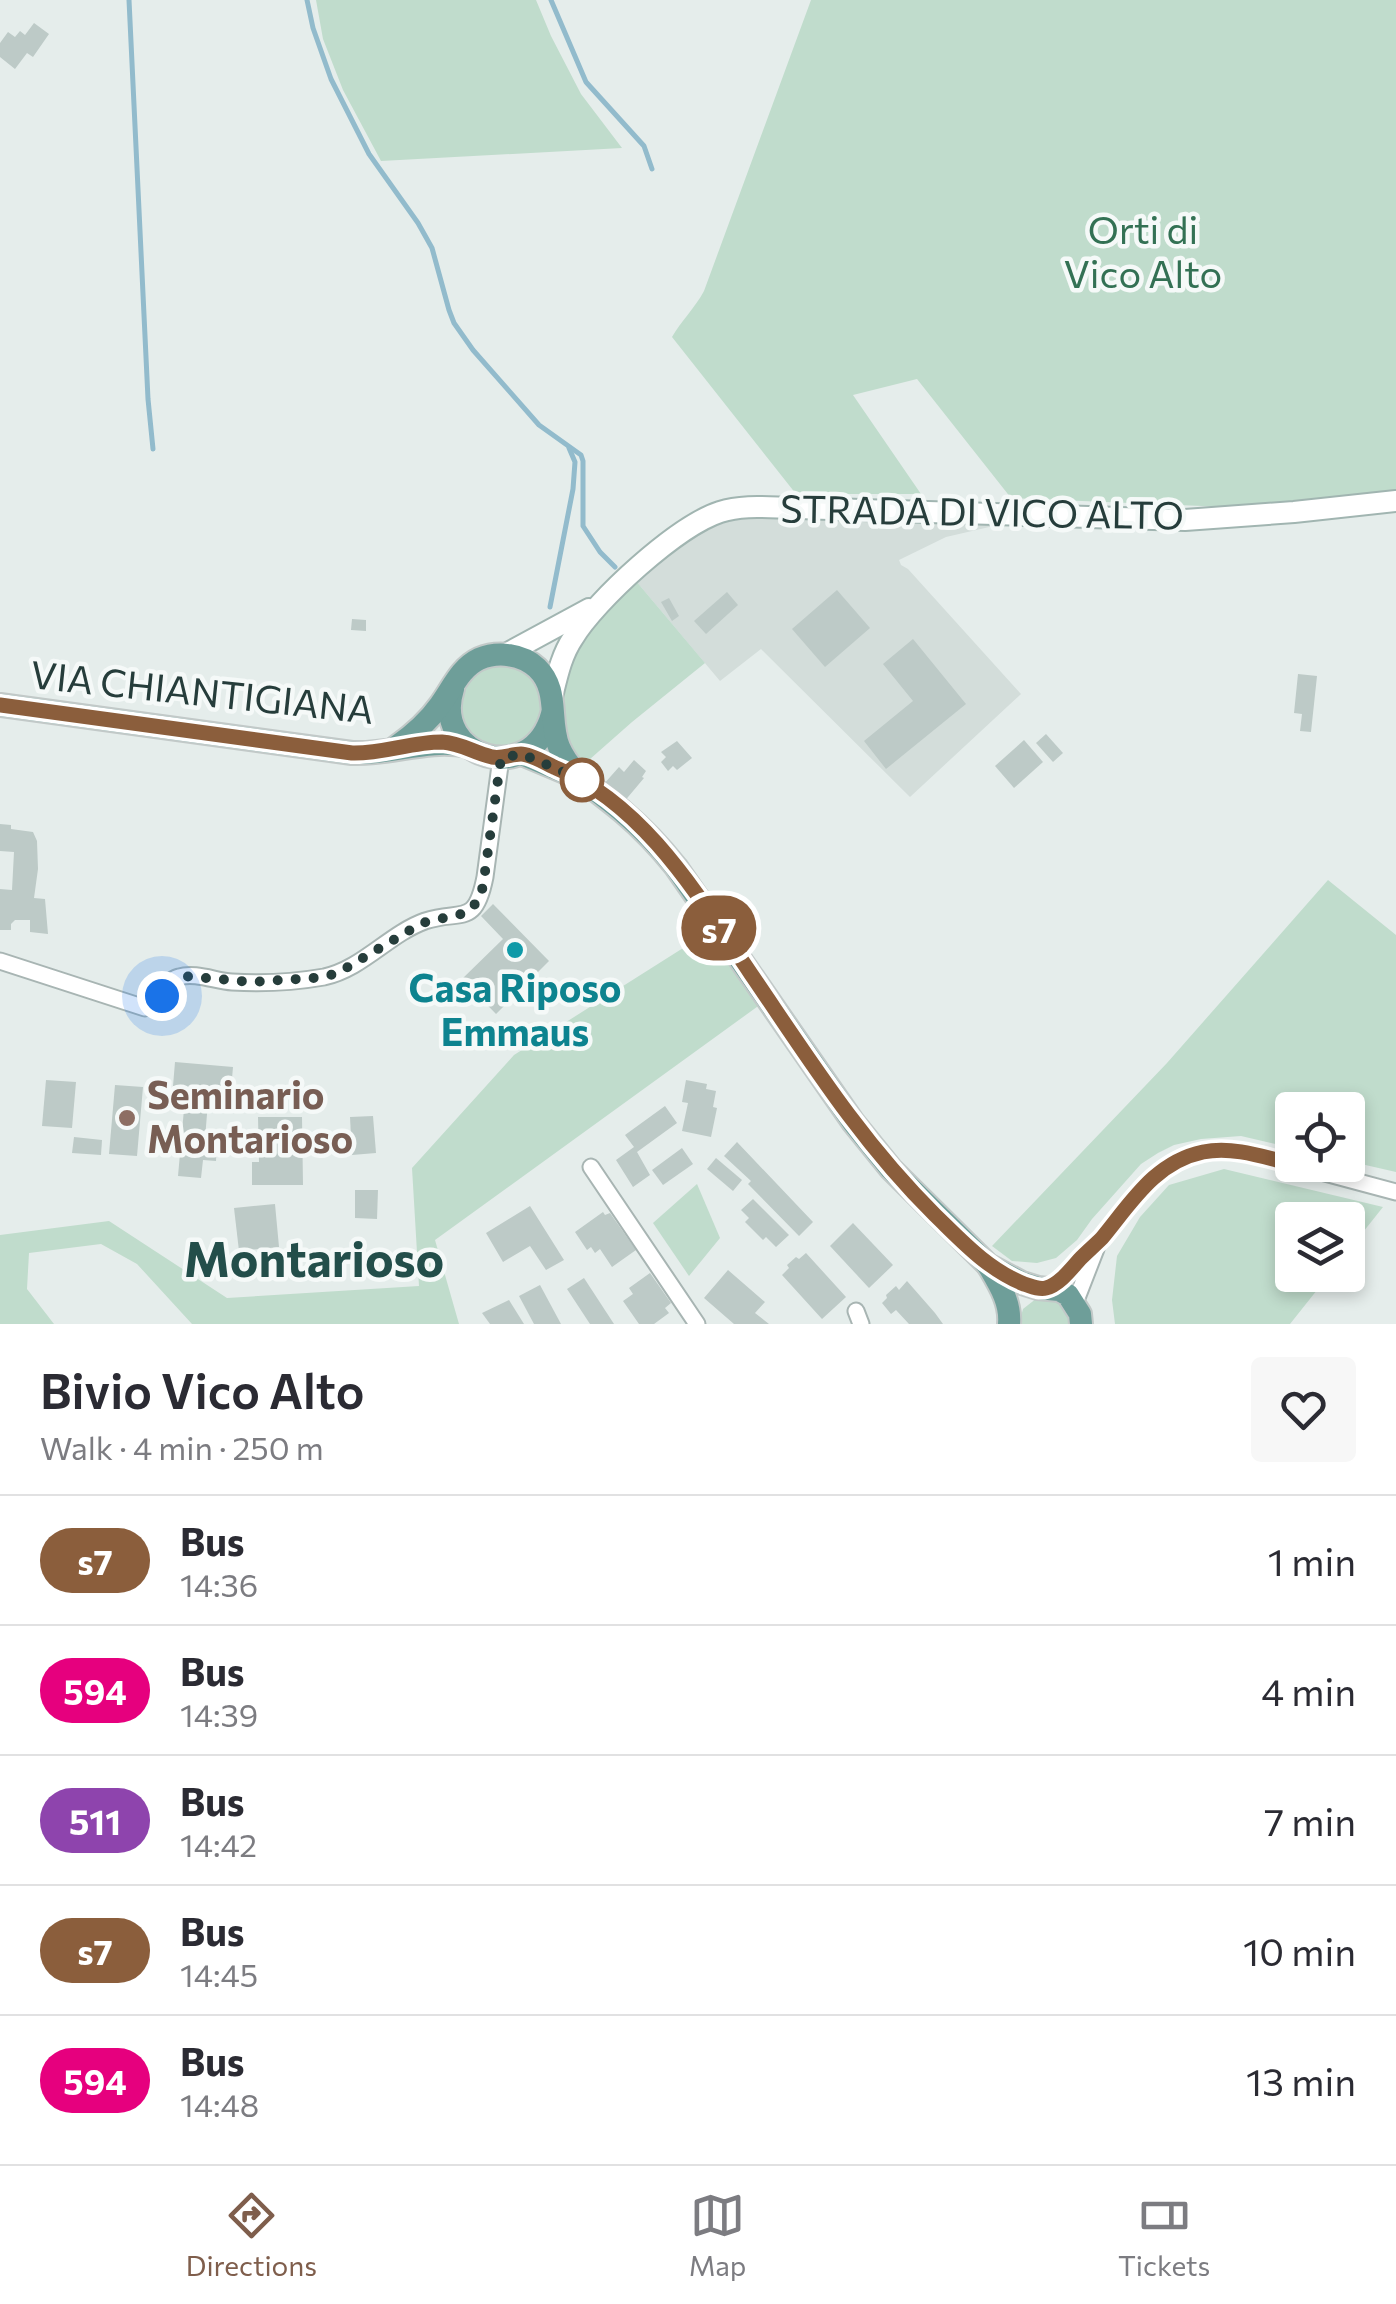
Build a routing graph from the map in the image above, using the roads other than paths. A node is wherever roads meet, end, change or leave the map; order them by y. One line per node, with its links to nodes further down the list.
1 (1396, 501): 2 (street, STRADA DI VICO ALTO)
2 (600, 603): 3 (street, STRADA DI VICO ALTO); 5 (street, STRADA DI VICO ALTO)
3 (506, 654): 4 (main road, VIA CHIANTIGIANA); 5 (main road, VIA CHIANTIGIANA)
4 (455, 682): 7 (main road); 8 (main road, VIA CHIANTIGIANA)
5 (553, 704): 9 (main road); 10 (main road, VIA CHIANTIGIANA)
6 (0, 705): 8 (main road, VIA CHIANTIGIANA)
7 (468, 746): 8 (main road, VIA CHIANTIGIANA); 9 (main road, VIA CHIANTIGIANA)
8 (396, 747)
9 (507, 764): 10 (main road, VIA CHIANTIGIANA); 11 (street)
10 (581, 779): 17 (main road, VIA CHIANTIGIANA)
11 (0, 961)
12 (1275, 1160): 16 (street)
13 (591, 1166): 21 (street)
14 (1358, 1182): 15 (street)
15 (1396, 1192)
16 (1100, 1240): 18 (street); 19 (street)
17 (988, 1265): 18 (main road, VIA CHIANTIGIANA); 20 (main road, VIA CHIANTIGIANA)
18 (1043, 1288): 19 (main road, VIA CHIANTIGIANA); 20 (main road, VIA CHIANTIGIANA)
19 (1078, 1314)
20 (1009, 1320)
21 (697, 1324)

